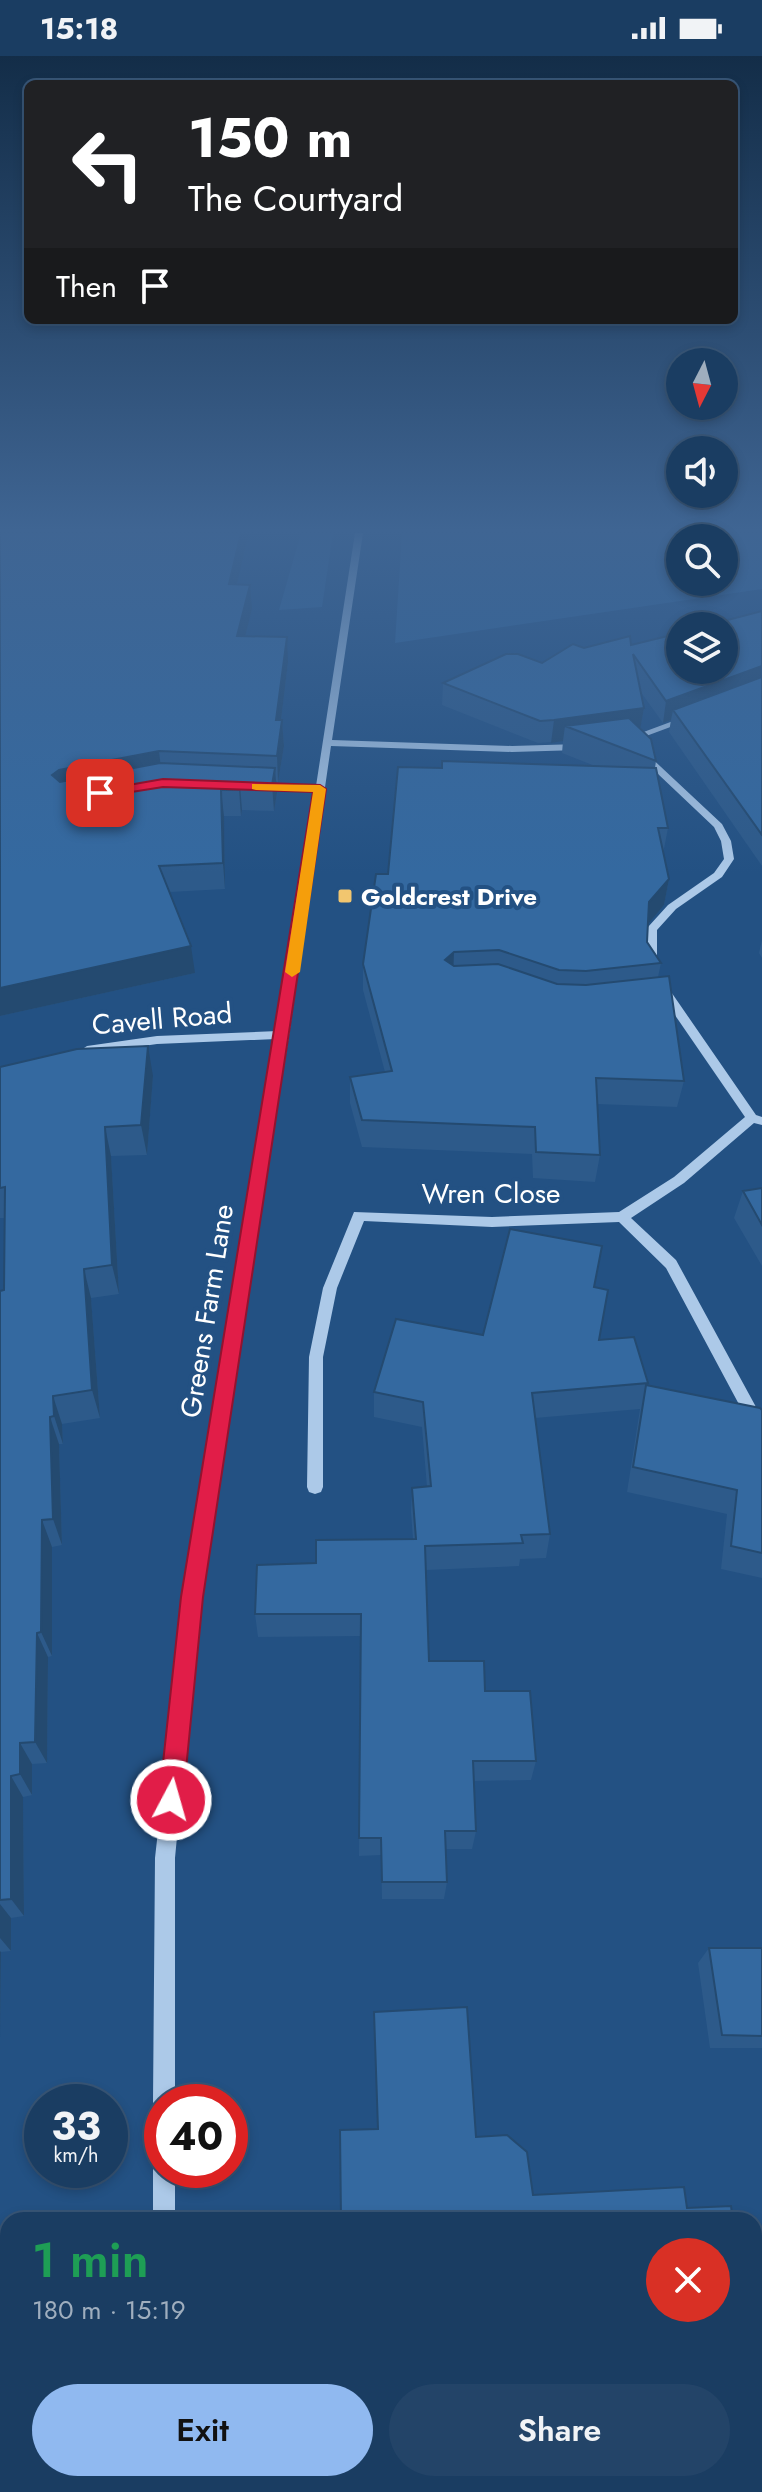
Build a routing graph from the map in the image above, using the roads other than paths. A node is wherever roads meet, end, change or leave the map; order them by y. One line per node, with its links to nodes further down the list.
1 (342, 647): 5 (street, Greens Farm Lane)
2 (692, 718): 3 (street)
3 (628, 739): 4 (street); 9 (street)
4 (614, 742)
5 (327, 743): 6 (street); 8 (street, Greens Farm Lane)
6 (586, 746)
7 (242, 786): 8 (street)
8 (320, 789): 11 (street, Greens Farm Lane)
9 (666, 995): 10 (street); 13 (street)
10 (652, 996)
11 (283, 1035): 12 (street, Cavell Road); 17 (street, Greens Farm Lane)
12 (69, 1053)
13 (757, 1120): 14 (street)
14 (622, 1217): 15 (street); 16 (street, Wren Close)
15 (762, 1433)
16 (315, 1487)
17 (164, 2084)
18 (164, 2188): 19 (street)
19 (164, 2212)

